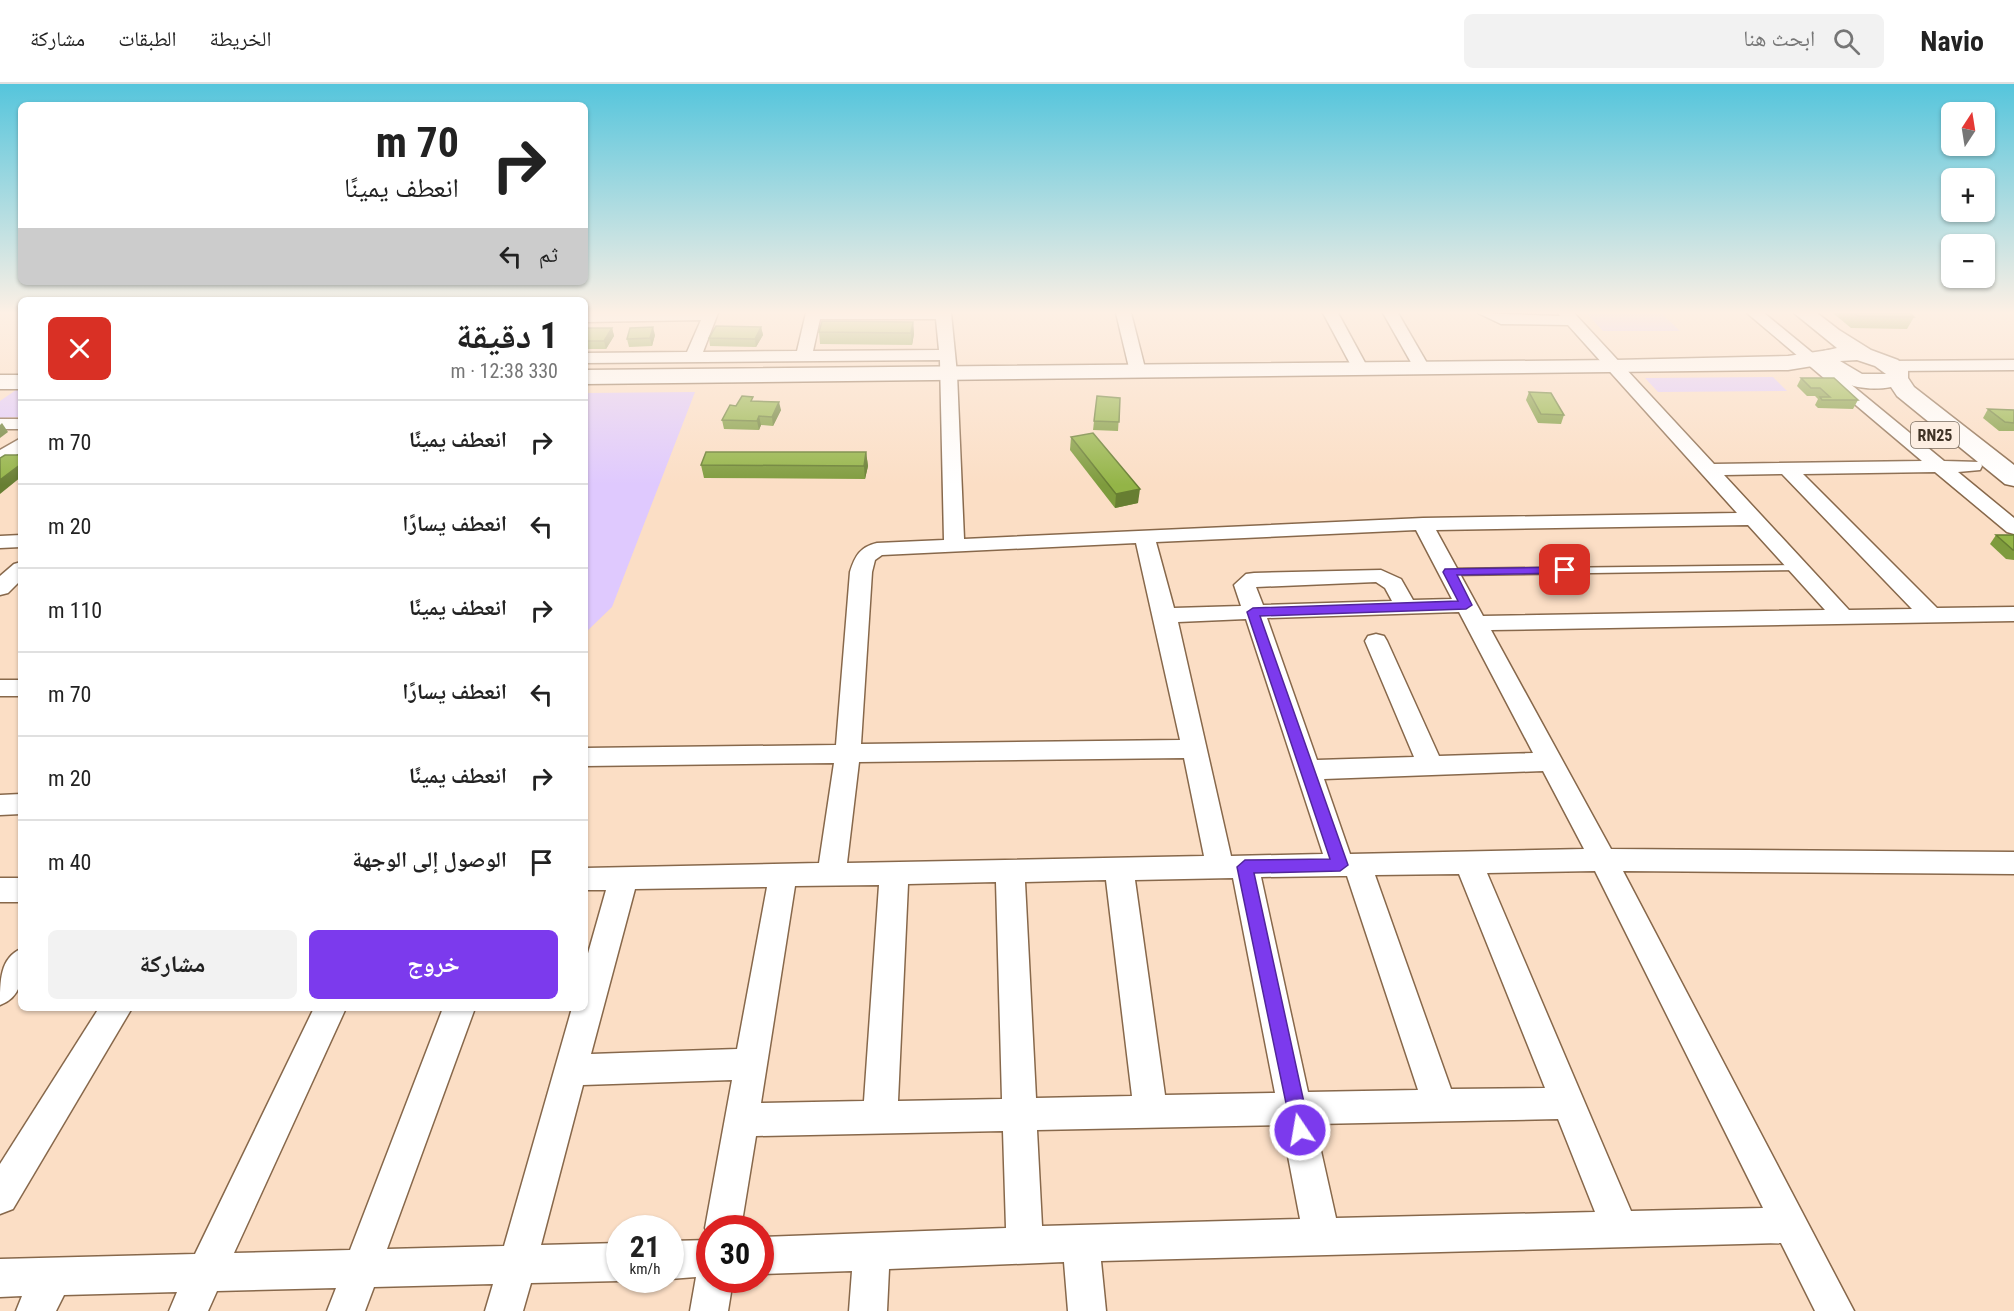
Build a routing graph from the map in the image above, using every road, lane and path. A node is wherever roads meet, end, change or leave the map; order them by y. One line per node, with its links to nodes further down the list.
1 (788, 370): 13 (main road)
2 (947, 370): 32 (street)
3 (1091, 370): 11 (main road)
4 (1332, 370): 11 (main road)
5 (1618, 370): 23 (street)
6 (1837, 370): 20 (street)
7 (1840, 370): 21 (main road, RN25)
8 (1846, 370): 12 (main road)
9 (1892, 370): 12 (main road, RN25)
10 (1925, 370): 12 (street)
11 (1138, 372)
12 (1895, 372): 24 (main road, RN25)
13 (588, 377)
14 (0, 382): 15 (main road)
15 (18, 382)
16 (0, 424): 17 (street)
17 (18, 424)
18 (18, 445): 19 (street)
19 (0, 459)
20 (1940, 466): 21 (street); 22 (street); 28 (street)
21 (1973, 466): 25 (main road, RN25)
22 (1787, 469): 23 (street); 42 (street)
23 (1708, 470): 26 (street)
24 (2014, 478)
25 (2014, 499)
26 (1752, 519): 27 (street); 33 (street)
27 (1423, 524): 29 (street); 35 (street)
28 (2014, 528)
29 (1144, 535): 32 (street); 41 (street)
30 (0, 542): 31 (street)
31 (18, 542)
32 (954, 544): 48 (street)
33 (1796, 568): 35 (lane); 43 (street)
34 (18, 572): 36 (street)
35 (1449, 572): 39 (street)
36 (0, 588)
37 (1406, 607): 38 (street); 38 (street); 39 (street)
38 (1253, 612): 41 (street); 52 (street)
39 (1471, 614): 43 (street); 50 (street)
40 (2014, 614): 42 (street)
41 (1165, 615): 47 (street)
42 (1932, 616): 43 (street)
43 (1843, 617)
44 (1376, 641): 51 (street)
45 (0, 688): 46 (street)
46 (18, 688)
47 (1195, 749): 48 (street); 59 (street)
48 (848, 753): 49 (street); 63 (street)
49 (588, 757)
50 (1550, 762): 51 (street); 55 (street)
51 (1431, 766): 52 (street)
52 (1306, 770): 58 (street)
53 (18, 804): 54 (street)
54 (0, 805)
55 (1602, 860): 56 (street); 57 (street); 87 (street)
56 (1468, 862): 58 (street); 78 (street)
57 (2014, 863)
58 (1348, 865): 59 (street); 79 (street)
59 (1233, 867): 60 (street); 80 (street)
60 (1119, 869): 61 (street); 81 (street)
61 (1010, 871): 62 (street); 82 (street)
62 (894, 873): 63 (street); 83 (street)
63 (832, 874): 64 (street)
64 (783, 875): 65 (street); 76 (street)
65 (624, 878): 66 (street); 74 (street)
66 (588, 879)
67 (0, 890): 68 (street)
68 (18, 890)
69 (18, 966): 70 (street)
70 (0, 991)
71 (114, 1011): 85 (street)
72 (329, 1011): 97 (street)
73 (458, 1011): 95 (street)
74 (588, 1011)
75 (588, 1011): 77 (street)
76 (753, 1064): 77 (street); 84 (street)
77 (572, 1070): 96 (street)
78 (1568, 1103): 79 (street); 88 (street)
79 (1440, 1106): 80 (street)
80 (1296, 1109): 81 (street); 89 (street)
81 (1151, 1112): 82 (street)
82 (1022, 1114): 83 (street); 91 (street)
83 (880, 1118): 84 (street)
84 (743, 1120): 86 (street)
85 (0, 1196)
86 (725, 1215)
87 (1789, 1226): 88 (street); 108 (street)
88 (1621, 1230): 89 (street)
89 (1322, 1237): 90 (street)
90 (1081, 1243): 91 (street); 107 (street)
91 (1025, 1245): 92 (street)
92 (872, 1252): 93 (street); 106 (street)
93 (774, 1256)
94 (606, 1263): 96 (street)
95 (362, 1267): 96 (street); 97 (street); 103 (street)
96 (516, 1267): 104 (street)
97 (206, 1272): 98 (street); 102 (street)
98 (54, 1276): 99 (street); 101 (street)
99 (0, 1278)
100 (712, 1293): 105 (street)
101 (35, 1311)
102 (188, 1311)
103 (346, 1311)
104 (504, 1311)
105 (709, 1311)
106 (868, 1311)
107 (1087, 1311)
108 (1835, 1311)

